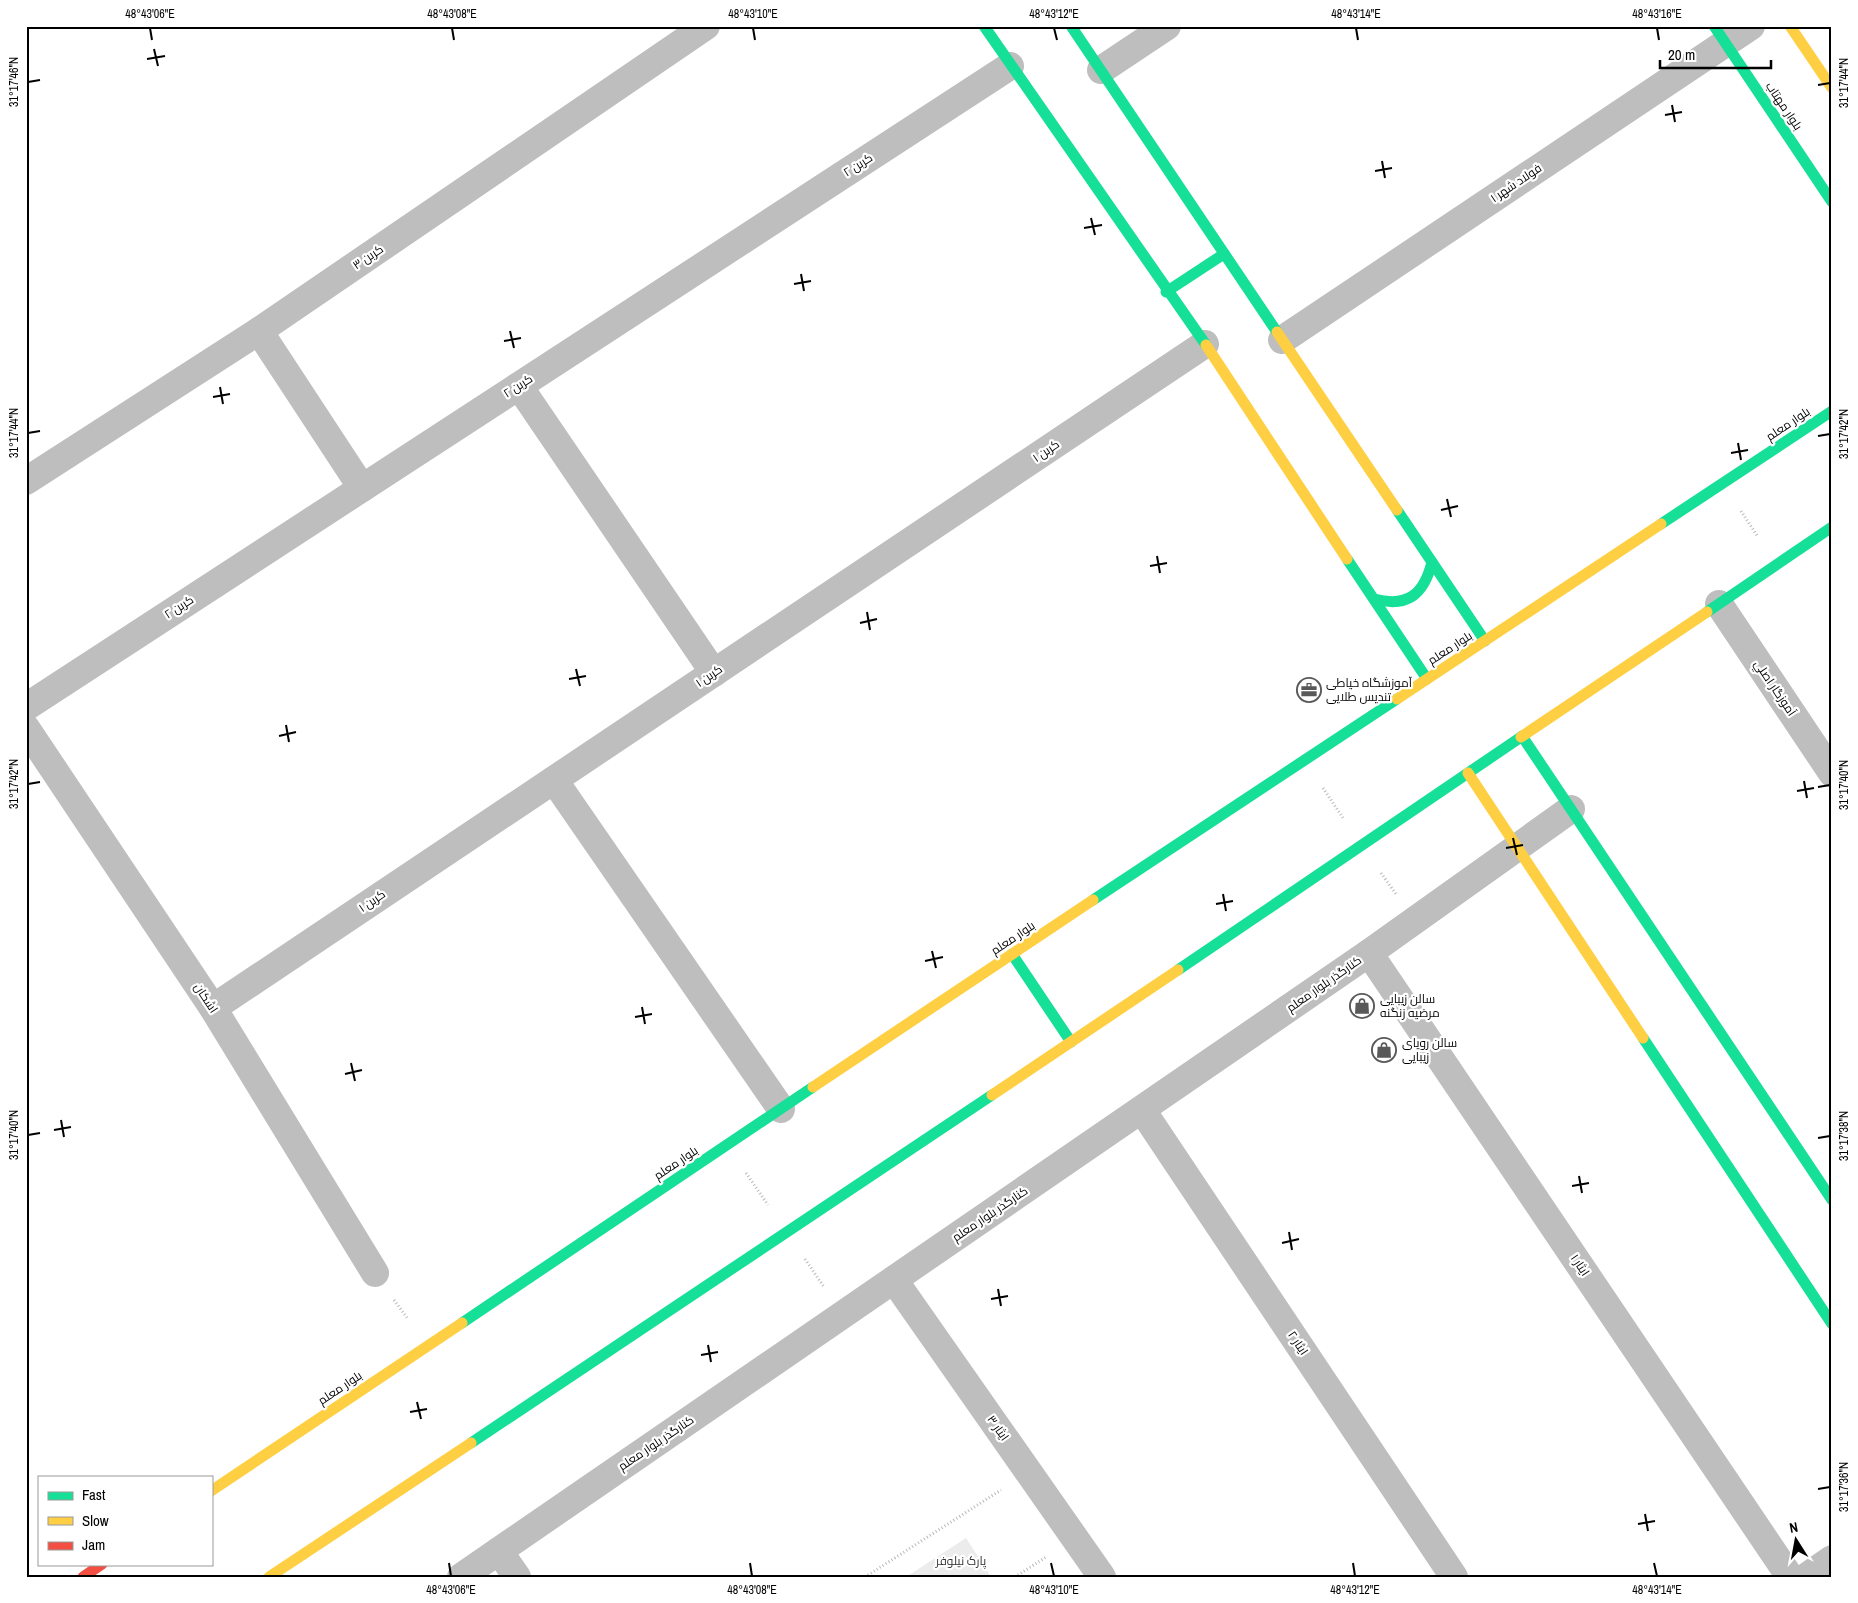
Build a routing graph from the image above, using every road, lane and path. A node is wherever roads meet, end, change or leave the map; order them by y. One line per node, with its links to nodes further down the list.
1 (706, 26): 14 (street, کربن ۳)
2 (984, 26): 8 (main road)
3 (1071, 26): 9 (main road)
4 (1167, 26): 9 (street)
5 (1751, 26): 7 (street, فولاد شهر ۱)
6 (1790, 26): 10 (main road)
7 (1719, 35): 11 (main road, بلوار مهتاب); 15 (street, فولاد شهر ۱)
8 (1010, 66): 13 (main road); 17 (street, کربن ۲)
9 (1101, 70): 12 (main road)
10 (1832, 88)
11 (1832, 202)
12 (1224, 254): 13 (main road); 15 (main road)
13 (1166, 292): 16 (main road)
14 (259, 331): 19 (street, کربن ۳); 21 (street)
15 (1282, 340): 23 (main road)
16 (1205, 344): 25 (main road); 28 (street, کربن ۱)
17 (519, 386): 21 (street, کربن ۲); 28 (street)
18 (1832, 411): 20 (main road, بلوار معلم)
19 (26, 481)
20 (1723, 483): 24 (path); 27 (main road, بلوار معلم)
21 (362, 488): 30 (street, کربن ۲)
22 (1832, 527): 24 (main road)
23 (1432, 562): 25 (main road); 27 (main road)
24 (1776, 564): 26 (main road)
25 (1374, 598): 29 (main road)
26 (1718, 604): 32 (main road); 34 (street, آموزگار اصلي)
27 (1484, 641): 29 (main road, بلوار معلم)
28 (714, 673): 35 (street, کربن ۱)
29 (1427, 679): 39 (main road, بلوار معلم)
30 (26, 707)
31 (26, 728): 40 (street, اشکان)
32 (1522, 736): 33 (main road); 36 (main road)
33 (1468, 773): 37 (main road); 41 (main road)
34 (1832, 773)
35 (554, 780): 40 (street, کربن ۱); 42 (street)
36 (1571, 809): 37 (street, کنارگذر بلوار معلم); 44 (main road)
37 (1518, 847): 38 (street, کنارگذر بلوار معلم); 47 (main road)
38 (1369, 953): 43 (street, کنارگذر بلوار معلم); 61 (street, ایثار ۱)
39 (1012, 954): 41 (main road); 42 (main road, بلوار معلم)
40 (213, 1008): 45 (street, اشکان)
41 (1071, 1042): 55 (main road)
42 (781, 1109): 48 (main road, بلوار معلم)
43 (1142, 1110): 46 (street, کنارگذر بلوار معلم); 60 (street, ایثار ۲)
44 (1832, 1200)
45 (375, 1273): 48 (path)
46 (894, 1280): 49 (street, ایثار ۳); 51 (street, کنارگذر بلوار معلم)
47 (1832, 1324)
48 (427, 1346): 50 (main road, بلوار معلم)
49 (1028, 1472): 58 (path); 59 (street, ایثار ۳)
50 (212, 1490)
51 (499, 1551): 56 (street, کنارگذر بلوار معلم); 57 (street)
52 (1832, 1560): 62 (street)
53 (99, 1566): 54 (main road)
54 (83, 1577)
55 (269, 1577)
56 (461, 1577)
57 (517, 1577)
58 (865, 1577)
59 (1102, 1577)
60 (1454, 1577)
61 (1790, 1577)
62 (1806, 1577)

